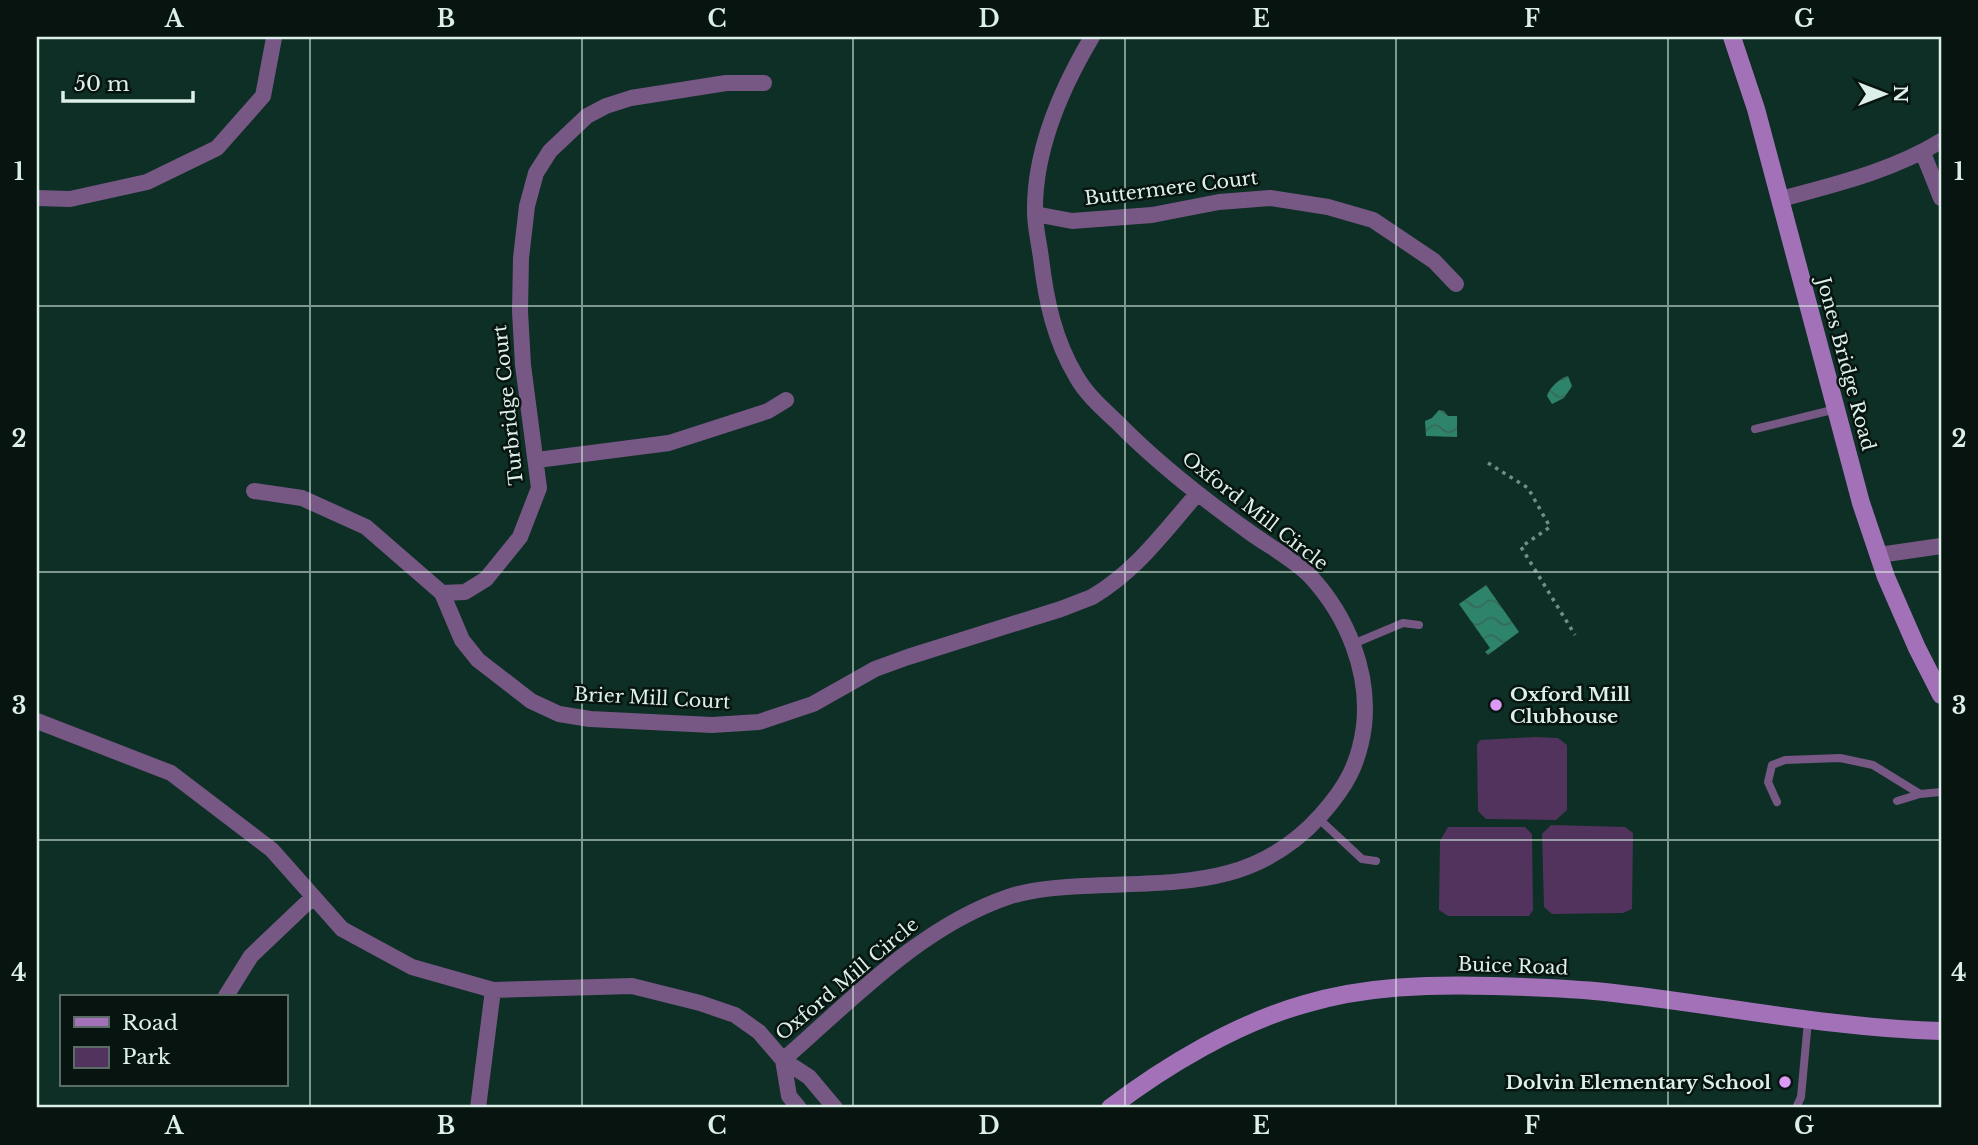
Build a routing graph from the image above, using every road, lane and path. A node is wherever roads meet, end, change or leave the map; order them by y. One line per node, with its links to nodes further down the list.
1 (1092, 37): 10 (street, Oxford Mill Circle)
2 (1732, 37): 9 (street, Jones Bridge Road)
3 (274, 38): 7 (street)
4 (764, 83): 15 (street, Turbridge Court)
5 (1941, 141): 6 (street)
6 (1923, 153): 8 (street); 9 (street)
7 (37, 198)
8 (1941, 198)
9 (1781, 199): 13 (street, Jones Bridge Road)
10 (1035, 214): 11 (street, Buttermere Court); 18 (street, Oxford Mill Circle)
11 (1456, 284)
12 (786, 400): 15 (street)
13 (1836, 409): 14 (lane); 20 (street, Jones Bridge Road)
14 (1755, 429)
15 (537, 460): 21 (street, Turbridge Court)
16 (1488, 463): 23 (path)
17 (254, 491): 21 (street, Brier Mill Court)
18 (1196, 494): 21 (street, Brier Mill Court); 24 (street, Oxford Mill Circle)
19 (1941, 546): 20 (street)
20 (1879, 555): 25 (street, Jones Bridge Road)
21 (442, 593)
22 (1419, 625): 24 (lane)
23 (1575, 635)
24 (1353, 643): 31 (street, Oxford Mill Circle)
25 (1941, 695)
26 (37, 718): 33 (street)
27 (1941, 792): 28 (lane)
28 (1920, 794): 29 (lane); 30 (lane)
29 (1897, 801)
30 (1777, 802)
31 (1318, 818): 32 (lane); 38 (street, Oxford Mill Circle)
32 (1376, 861)
33 (313, 897): 34 (street); 35 (street)
34 (493, 990): 38 (street); 40 (street)
35 (227, 995)
36 (1808, 1021): 37 (street, Buice Road); 39 (lane); 43 (street, Buice Road)
37 (1941, 1031)
38 (783, 1060): 41 (street); 42 (street)
39 (1801, 1097): 44 (lane); 45 (lane)
40 (478, 1108)
41 (799, 1108)
42 (835, 1108)
43 (1110, 1108)
44 (1796, 1108)
45 (1808, 1108)

